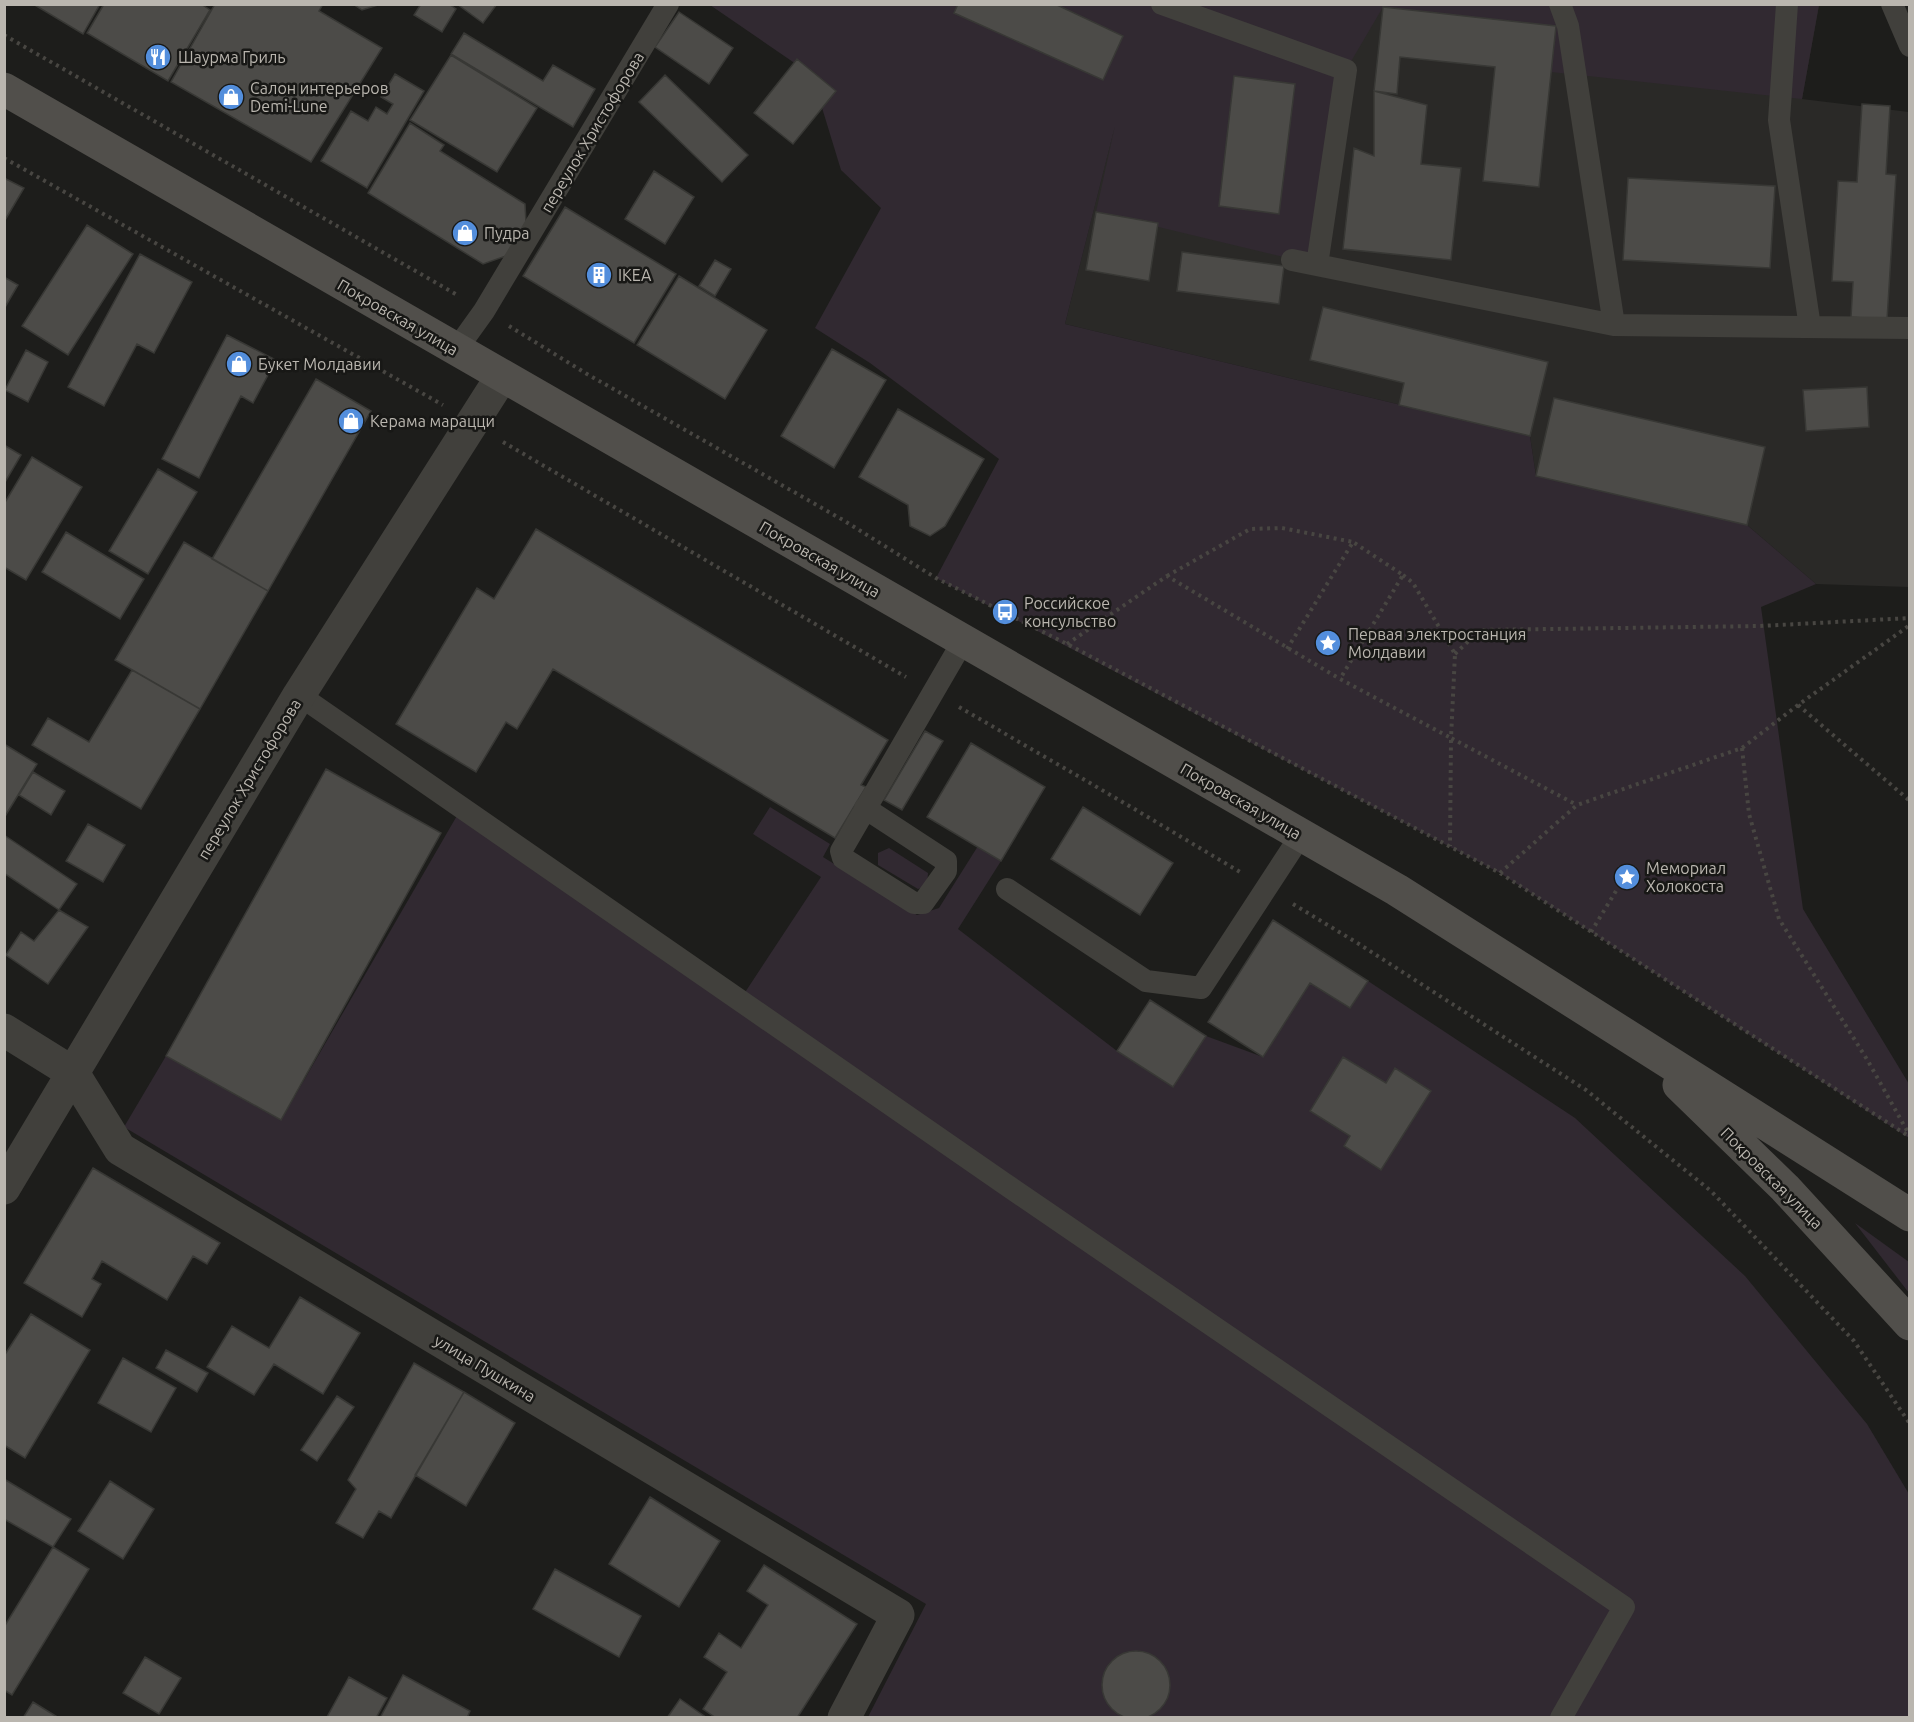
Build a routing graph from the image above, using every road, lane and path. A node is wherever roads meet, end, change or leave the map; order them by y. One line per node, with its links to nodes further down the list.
1 (668, 4): 12 (lane, переулок Христофорова)
2 (1162, 4): 11 (lane)
3 (1560, 4): 13 (lane)
4 (1787, 4): 14 (lane)
5 (1892, 4): 7 (lane)
6 (4, 35): 12 (path)
7 (1910, 46)
8 (4, 89): 16 (main road, Покровская улица)
9 (4, 158): 18 (path)
10 (1292, 260): 11 (lane)
11 (1317, 265): 13 (lane)
12 (484, 310): 16 (lane, переулок Христофорова); 25 (path)
13 (1614, 325): 14 (lane)
14 (1810, 327): 15 (lane)
15 (1910, 328)
16 (456, 350): 17 (main road, Покровская улица)
17 (502, 376): 18 (street, переулок Христофорова); 24 (main road, Покровская улица)
18 (472, 423): 29 (path); 30 (street, переулок Христофорова)
19 (1353, 542): 20 (path); 21 (path); 26 (path)
20 (1403, 575): 27 (path); 28 (path)
21 (1167, 576): 25 (path); 26 (path)
22 (1910, 618): 27 (path)
23 (1910, 625): 31 (path)
24 (963, 641): 29 (lane); 37 (main road, Покровская улица)
25 (1067, 644): 38 (path)
26 (1287, 649): 28 (path)
27 (1455, 654): 32 (path)
28 (1340, 679): 32 (path)
29 (933, 692): 36 (lane); 40 (path)
30 (299, 695): 46 (street, переулок Христофорова); 53 (lane)
31 (1798, 705): 33 (path); 34 (path)
32 (1451, 738): 35 (path); 38 (path)
33 (1742, 748): 35 (path); 47 (path)
34 (1910, 801)
35 (1577, 805): 39 (path)
36 (865, 808): 36 (lane)
37 (1301, 835): 40 (lane); 45 (main road, Покровская улица)
38 (1449, 846): 39 (path)
39 (1500, 873): 43 (path)
40 (1266, 888): 41 (lane); 51 (path)
41 (1007, 889)
42 (1616, 891): 43 (path)
43 (1591, 932): 47 (path)
44 (4, 1030): 46 (street, улица Пушкина)
45 (1630, 1038): 49 (main road, Покровская улица); 50 (main road, Покровская улица)
46 (73, 1073): 48 (street, переулок Христофорова); 52 (street, улица Пушкина)
47 (1910, 1136)
48 (4, 1188)
49 (1910, 1215)
50 (1910, 1324)
51 (1910, 1424)
52 (844, 1718)
53 (1561, 1718)

